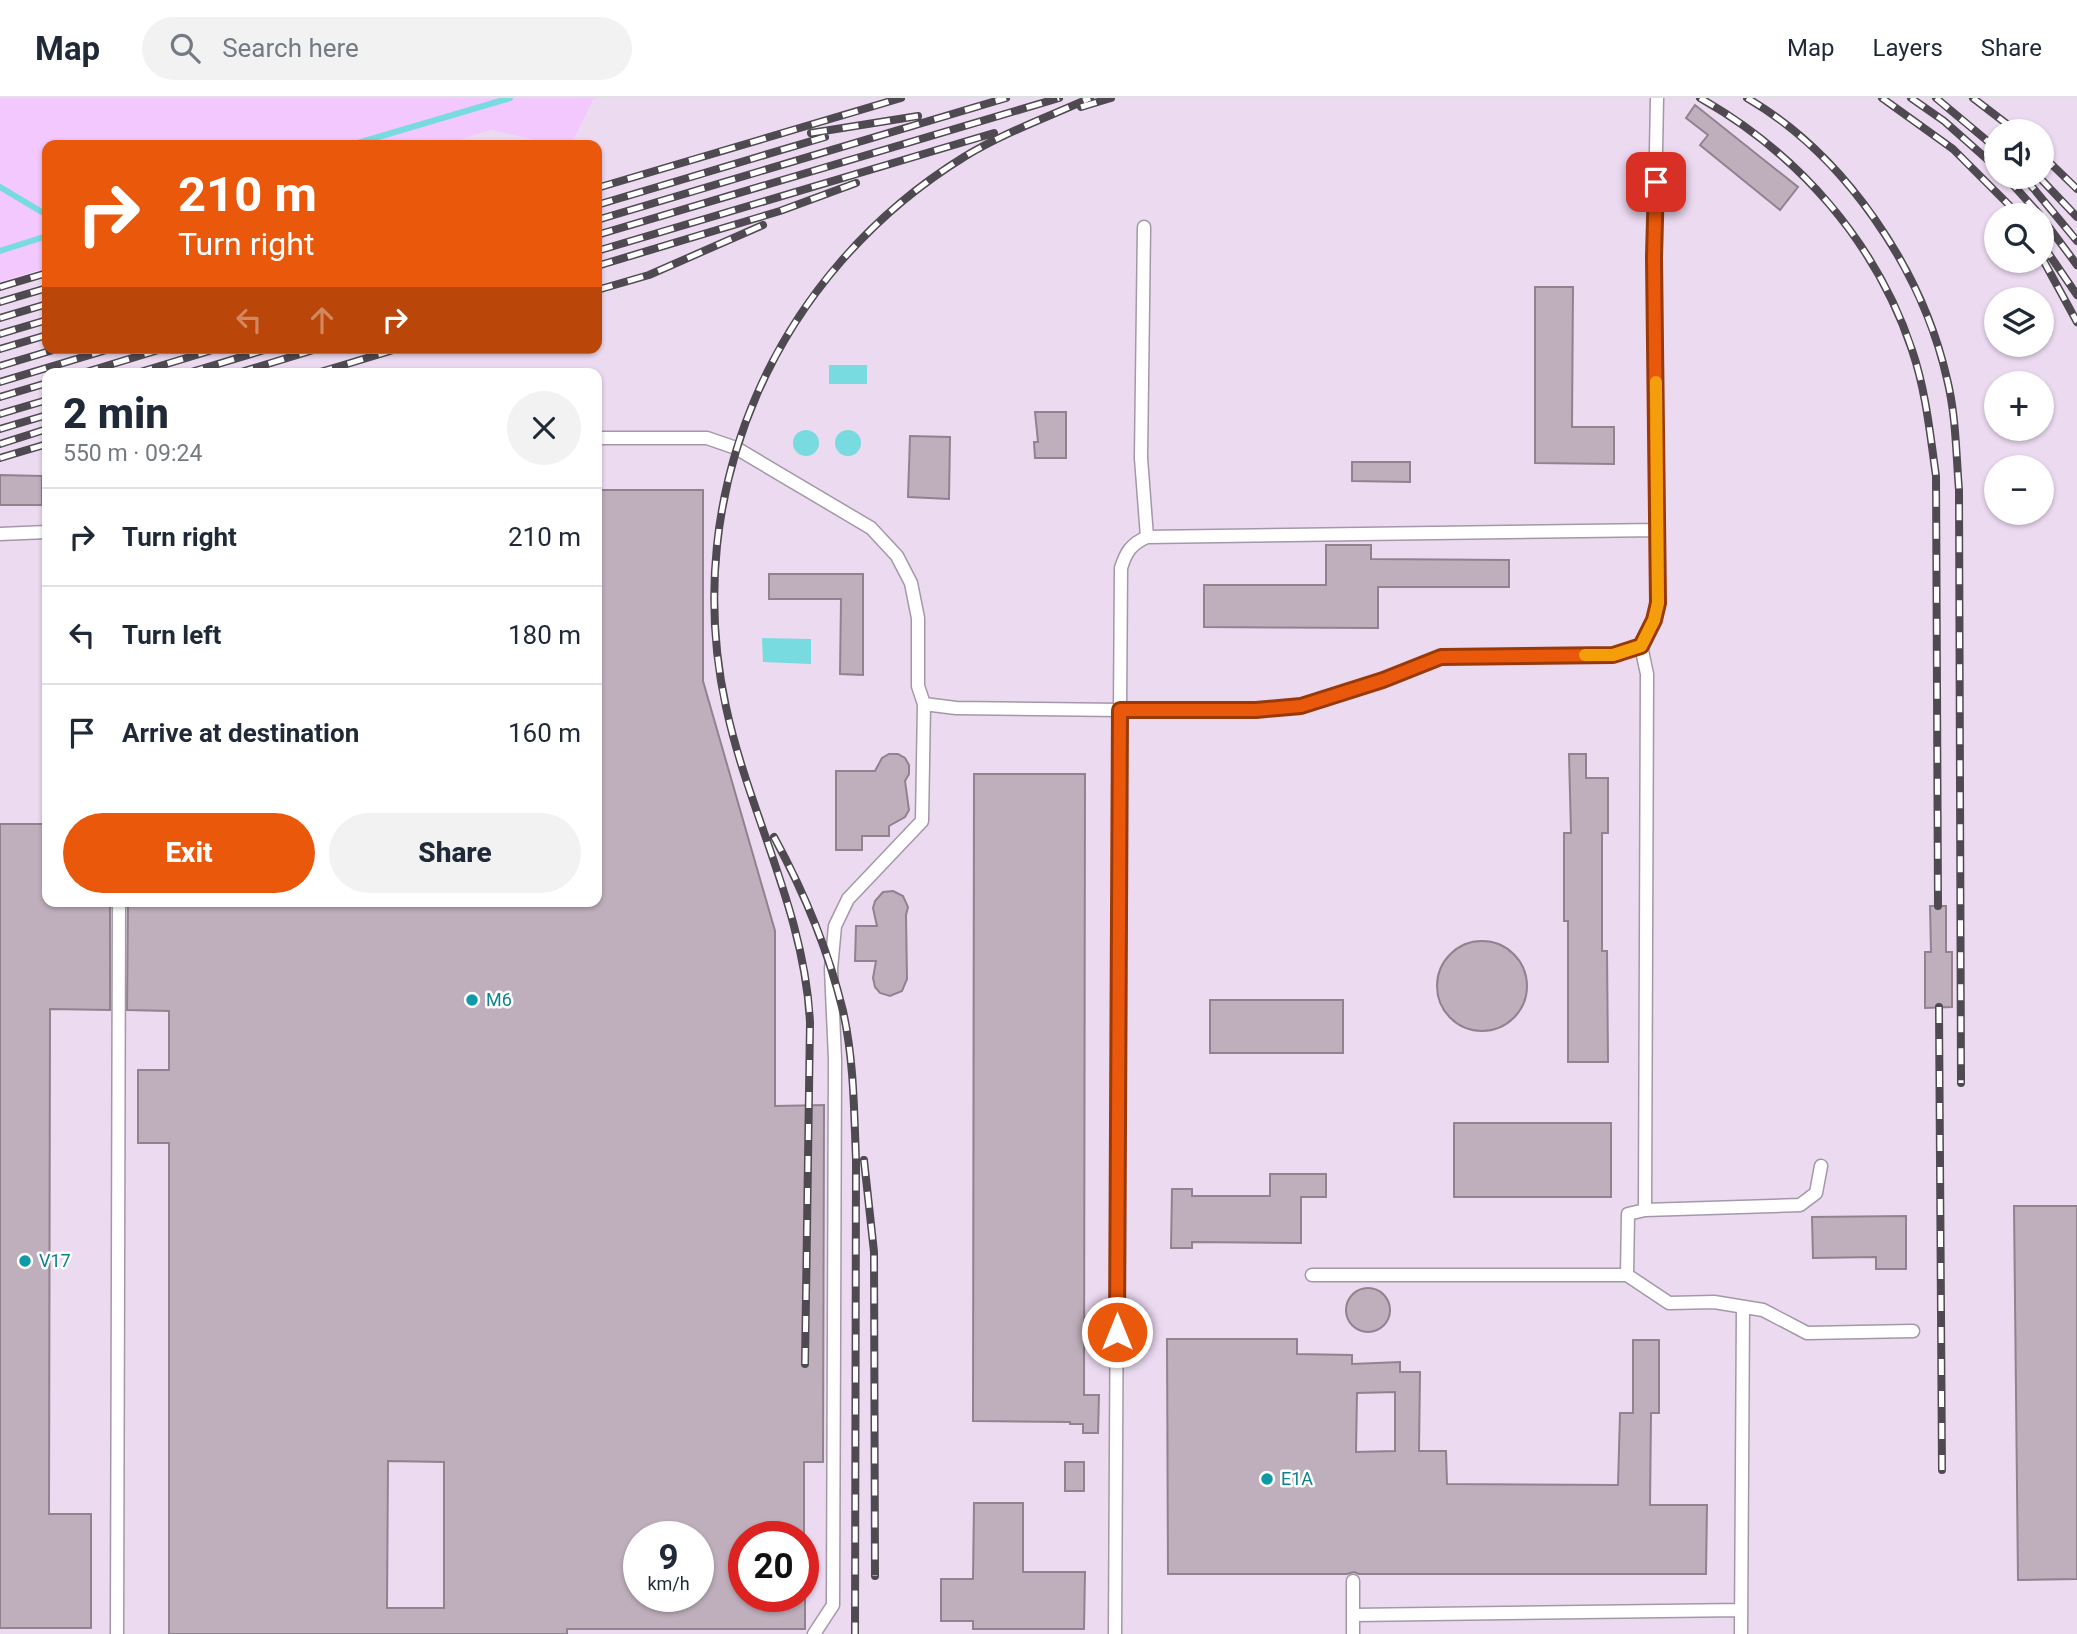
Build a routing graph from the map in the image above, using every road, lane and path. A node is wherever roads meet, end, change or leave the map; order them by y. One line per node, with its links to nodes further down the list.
1 (1657, 98): 4 (lane)
2 (1144, 228): 7 (lane)
3 (602, 438): 9 (lane)
4 (1658, 530): 7 (lane); 8 (lane)
5 (42, 532): 6 (lane)
6 (0, 534)
7 (1147, 537): 10 (lane)
8 (1641, 646): 10 (lane); 13 (lane)
9 (924, 704): 10 (lane); 22 (lane)
10 (1120, 710): 23 (lane)
11 (119, 907): 21 (lane)
12 (1821, 1166): 13 (lane)
13 (1645, 1210): 15 (lane)
14 (1312, 1275): 15 (lane)
15 (1627, 1275): 16 (lane)
16 (1743, 1307): 17 (lane); 19 (lane)
17 (1913, 1331)
18 (1353, 1581): 20 (lane)
19 (1741, 1610): 20 (lane); 25 (lane)
20 (1353, 1615): 24 (lane)
21 (117, 1634)
22 (814, 1634)
23 (1115, 1634)
24 (1353, 1634)
25 (1741, 1634)

